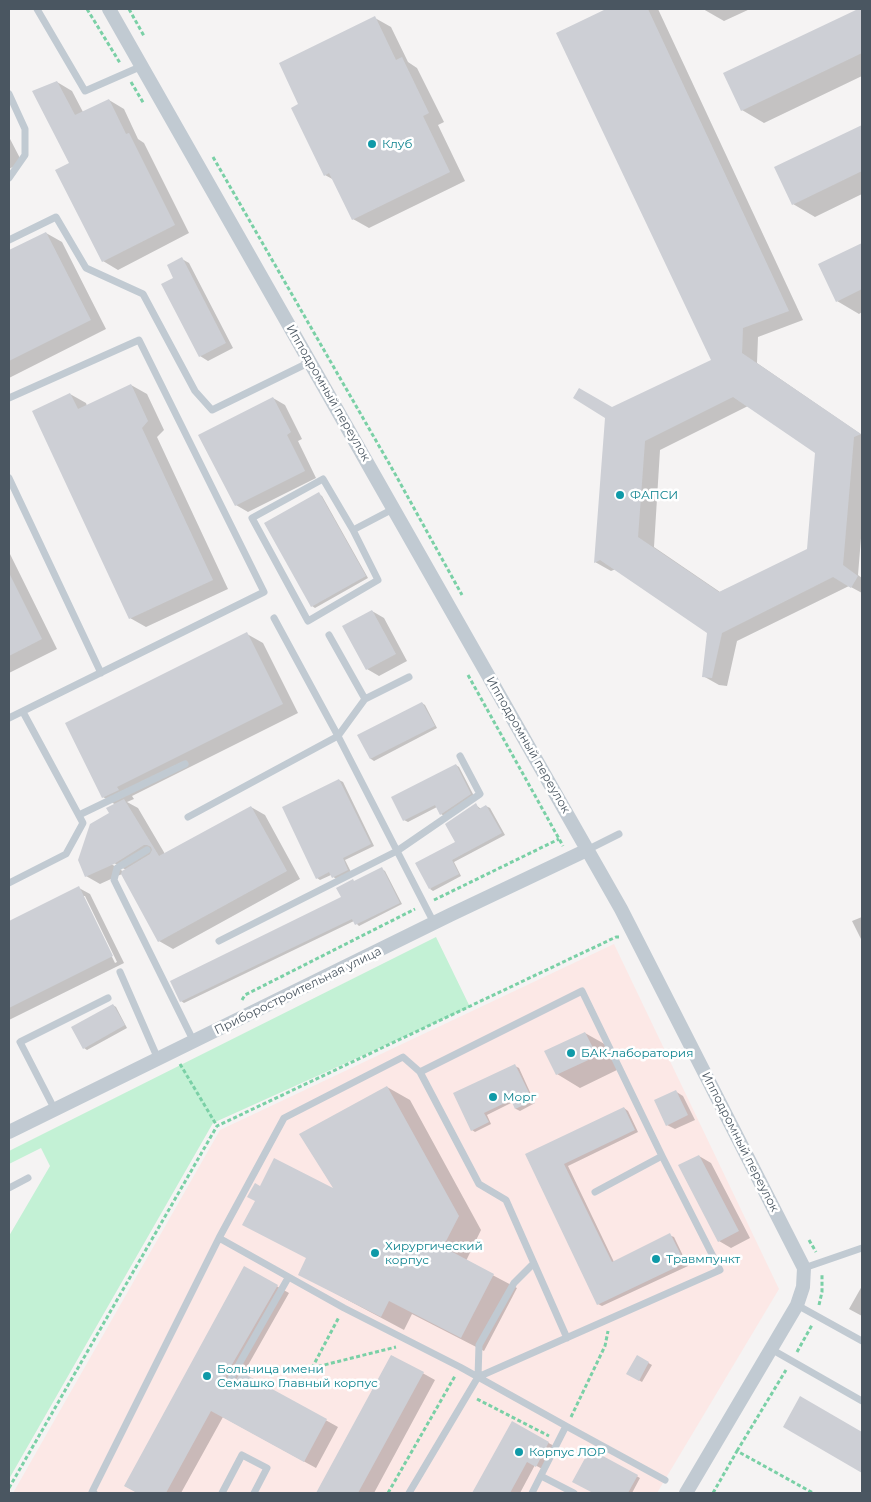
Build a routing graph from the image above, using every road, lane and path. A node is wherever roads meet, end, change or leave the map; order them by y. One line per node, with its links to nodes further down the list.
1 (37, 9): 3 (lane)
2 (109, 9): 3 (street, Ипподромный переулок)
3 (142, 66): 7 (street, Ипподромный переулок)
4 (9, 94): 5 (lane)
5 (9, 178)
6 (9, 240): 7 (lane)
7 (310, 362): 10 (street, Ипподромный переулок)
8 (9, 398): 14 (lane)
9 (9, 478): 14 (lane)
10 (393, 509): 11 (lane); 26 (street, Ипподромный переулок)
11 (353, 530): 11 (lane)
12 (274, 618): 19 (lane)
13 (329, 635): 16 (lane)
14 (101, 673): 17 (lane)
15 (409, 678): 16 (lane)
16 (365, 699): 19 (lane)
17 (23, 712): 18 (lane); 22 (lane)
18 (9, 718)
19 (338, 736): 23 (lane); 27 (lane)
20 (460, 756): 27 (lane)
21 (185, 764): 22 (lane)
22 (78, 815): 28 (lane)
23 (188, 817)
24 (619, 834): 26 (lane)
25 (148, 850): 33 (lane)
26 (587, 850): 29 (street, Приборостроительная улица); 47 (street, Ипподромный переулок)
27 (397, 851): 29 (lane); 30 (lane)
28 (9, 883)
29 (434, 923): 33 (street, Приборостроительная улица)
30 (219, 941)
31 (120, 972): 35 (lane)
32 (108, 998): 37 (lane)
33 (194, 1042): 34 (street, Приборостроительная улица)
34 (173, 1052): 35 (street, Приборостроительная улица); 38 (path)
35 (159, 1059): 37 (street, Приборостроительная улица)
36 (420, 1072): 40 (lane); 44 (lane); 46 (lane)
37 (55, 1110): 39 (street, Приборостроительная улица)
38 (217, 1126)
39 (9, 1132)
40 (662, 1156): 43 (lane); 51 (lane)
41 (28, 1178): 42 (lane)
42 (9, 1188)
43 (595, 1192)
44 (219, 1238): 48 (lane); 65 (lane)
45 (862, 1248): 47 (lane)
46 (534, 1264): 52 (lane); 57 (lane)
47 (804, 1268): 49 (street)
48 (288, 1278): 50 (lane); 58 (lane)
49 (797, 1305): 53 (lane); 55 (street)
50 (344, 1308): 54 (lane); 54 (path)
51 (611, 1319): 52 (lane); 61 (path)
52 (567, 1338): 57 (lane)
53 (862, 1341)
54 (413, 1343): 56 (lane)
55 (771, 1349): 60 (lane); 72 (street)
56 (460, 1367): 57 (lane); 68 (path)
57 (478, 1377): 59 (lane); 61 (lane)
58 (231, 1378)
59 (467, 1394): 62 (path); 69 (lane)
60 (862, 1401)
61 (566, 1426): 62 (lane); 64 (lane)
62 (559, 1442): 63 (lane)
63 (541, 1476): 70 (lane); 71 (lane)
64 (664, 1480)
65 (94, 1493)
66 (222, 1493): 67 (lane)
67 (254, 1493)
68 (388, 1493)
69 (409, 1493)
70 (532, 1493)
71 (574, 1493)
72 (686, 1493)
73 (713, 1493): 74 (path)
74 (813, 1493)

